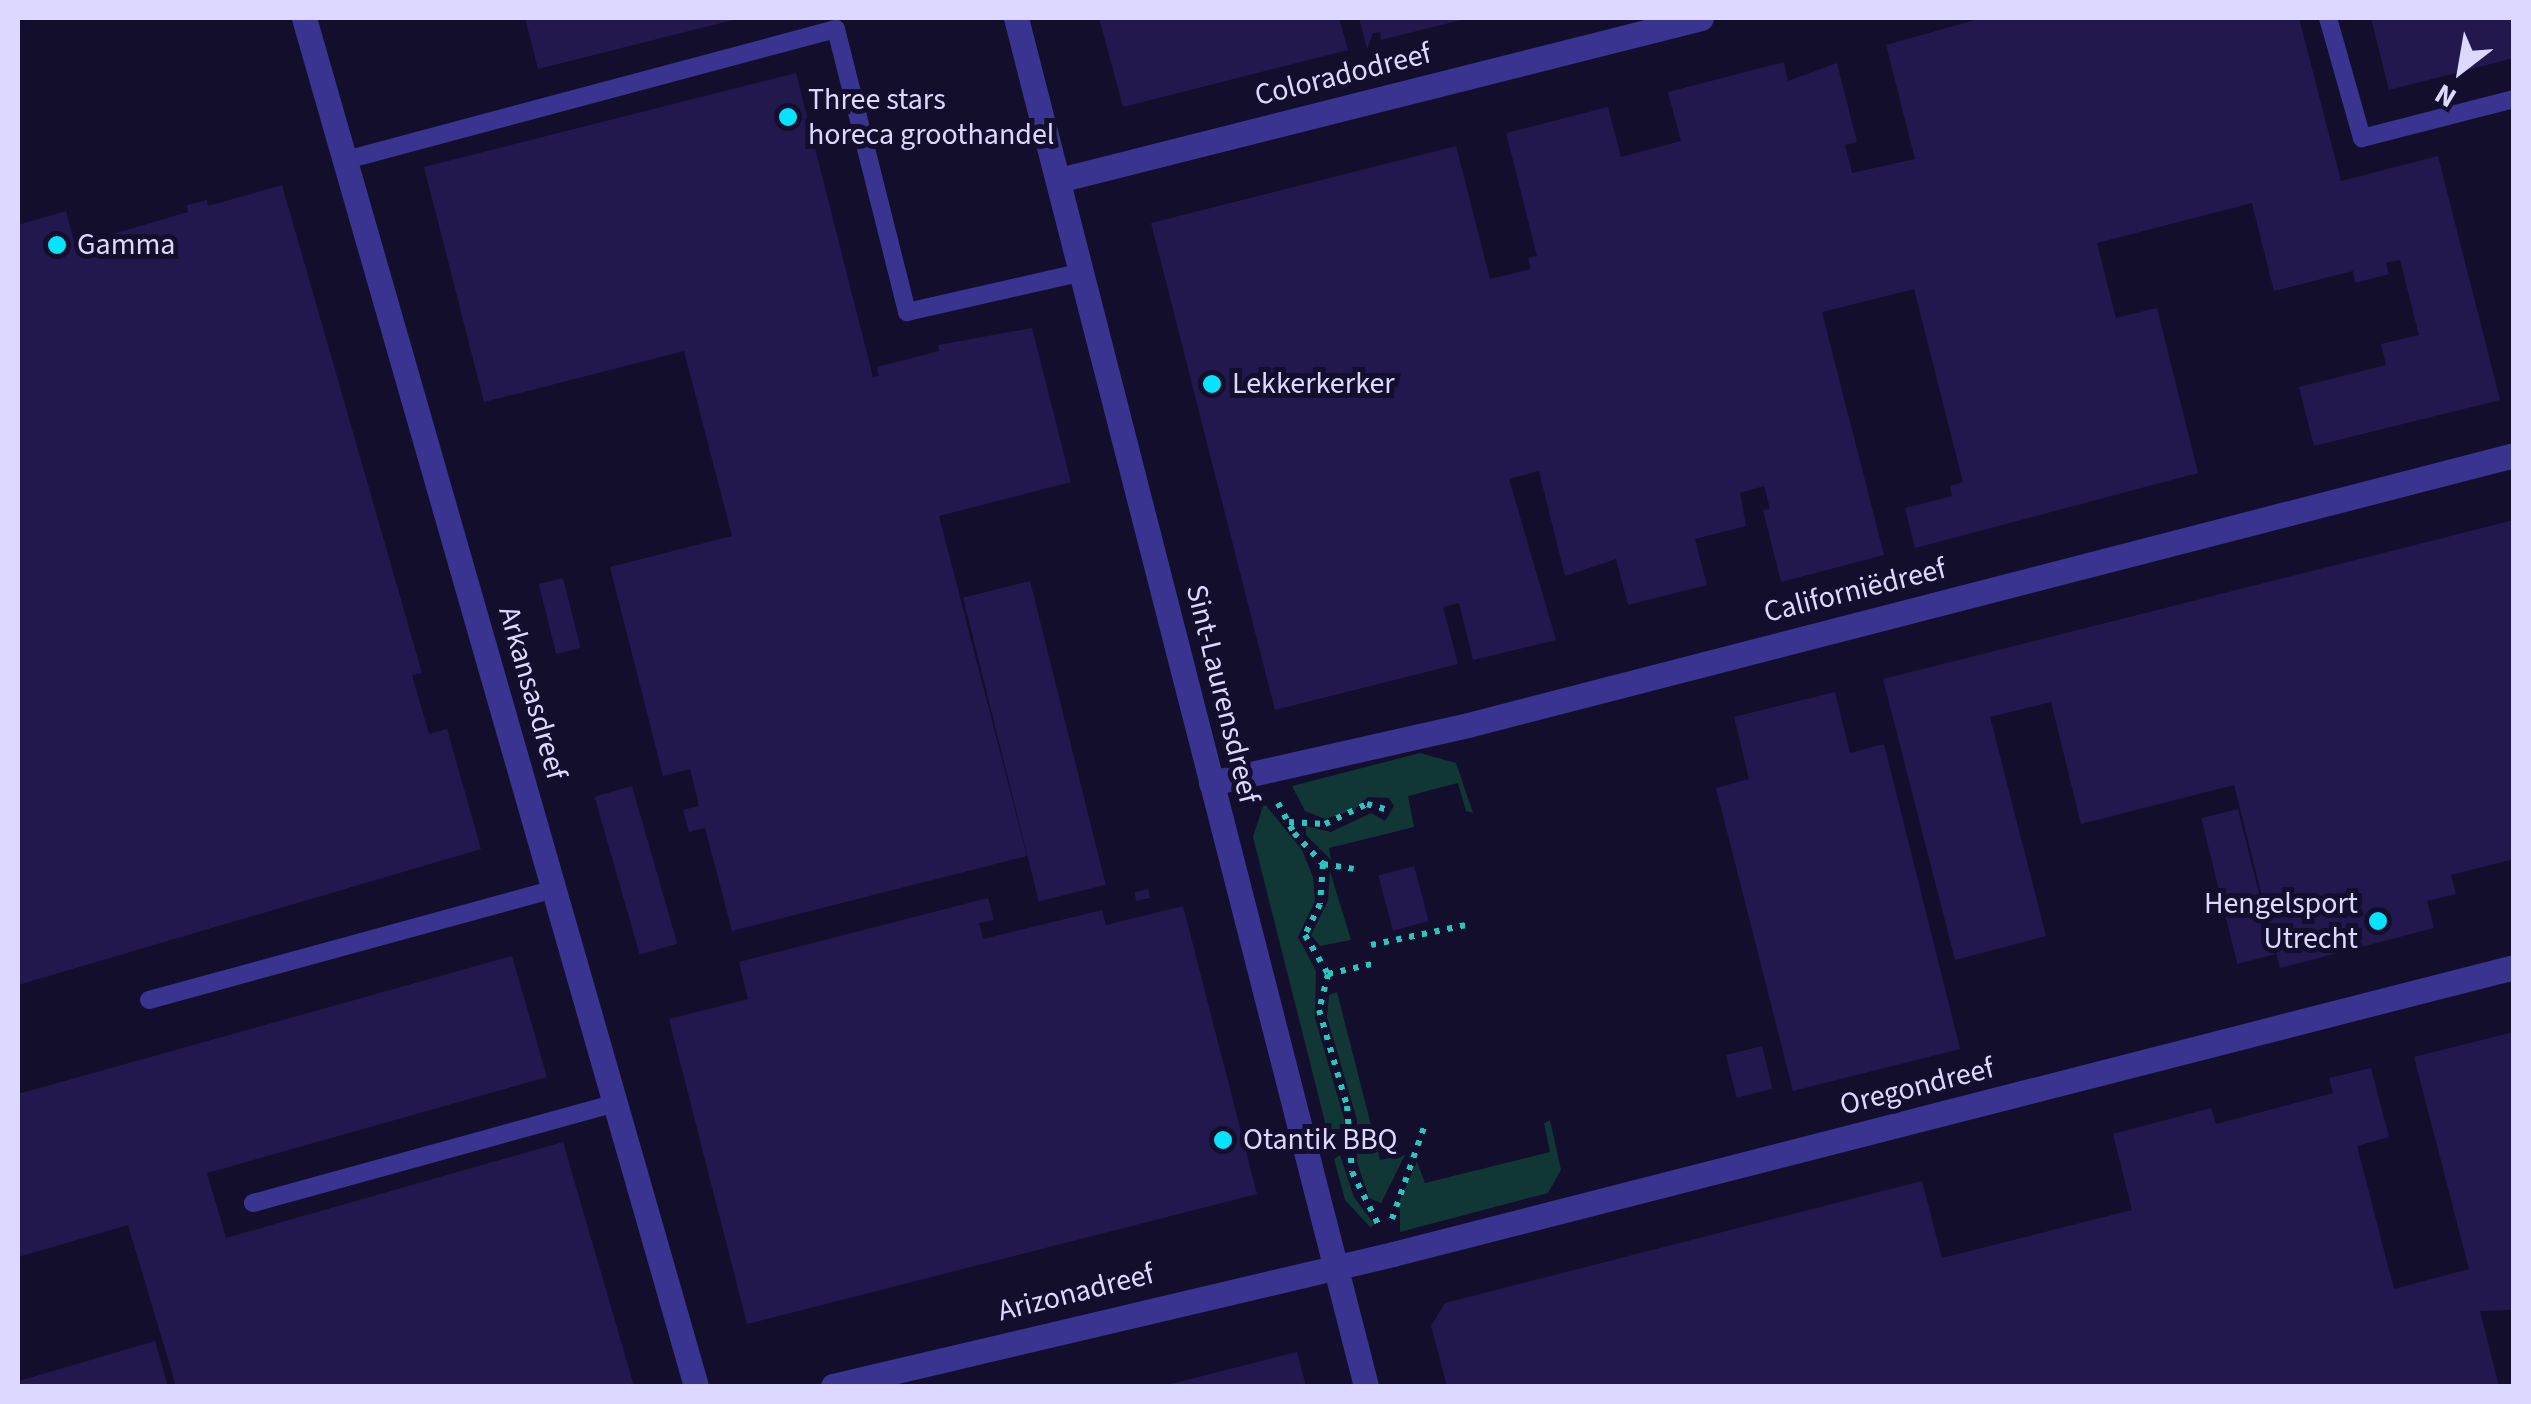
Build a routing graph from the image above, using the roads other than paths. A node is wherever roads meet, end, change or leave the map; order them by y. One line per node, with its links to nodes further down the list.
1 (304, 18): 6 (street, Arkansasdreef)
2 (1016, 18): 7 (street, Sint-Laurensdreef)
3 (1701, 18): 7 (street, Coloradodreef)
4 (2328, 18): 5 (lane)
5 (2514, 99)
6 (346, 160): 8 (lane); 11 (street, Arkansasdreef)
7 (1058, 180): 8 (street, Sint-Laurensdreef)
8 (1084, 272): 10 (street, Sint-Laurensdreef)
9 (2514, 456): 10 (street, Californiëdreef)
10 (1211, 784): 16 (street, Sint-Laurensdreef)
11 (554, 889): 13 (lane); 14 (street, Arkansasdreef)
12 (2514, 967): 16 (street, Oregondreef)
13 (149, 1000)
14 (615, 1103): 15 (lane); 17 (street, Arkansasdreef)
15 (253, 1203)
16 (1335, 1264): 18 (street, Arizonadreef); 19 (street, Sint-Laurensdreef)
17 (696, 1386)
18 (833, 1386)
19 (1366, 1386)

